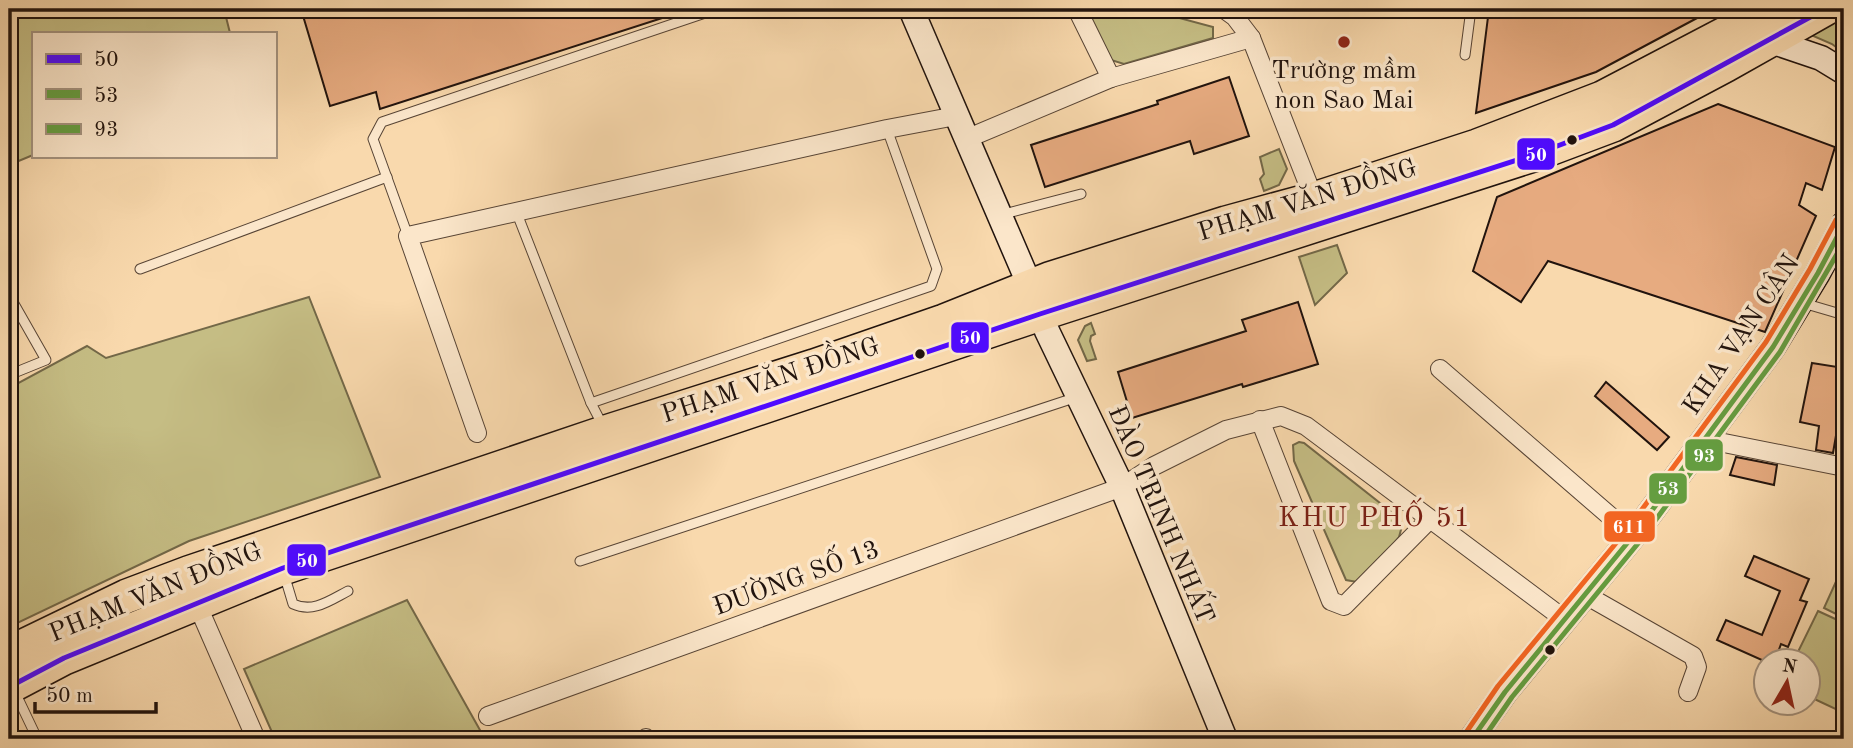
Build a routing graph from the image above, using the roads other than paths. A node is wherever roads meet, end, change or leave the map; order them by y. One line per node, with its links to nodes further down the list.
1 (717, 9): 15 (lane)
2 (911, 9): 13 (street, ĐÀO TRINH NHẤT)
3 (1077, 9): 12 (street)
4 (1224, 9): 8 (street)
5 (1471, 9): 10 (lane)
6 (1762, 9): 17 (highway, PHẠM VĂN ĐỒNG)
7 (1825, 9): 9 (highway, PHẠM VĂN ĐỒNG)
8 (1251, 38): 12 (street); 17 (street)
9 (1771, 41): 11 (street); 24 (highway, PHẠM VĂN ĐỒNG)
10 (1465, 55)
11 (1844, 72)
12 (1111, 78): 13 (street)
13 (961, 127): 14 (street); 19 (street, ĐÀO TRINH NHẤT)
14 (887, 129): 18 (street); 30 (lane)
15 (387, 177): 21 (lane); 22 (lane)
16 (1081, 194): 19 (lane)
17 (1314, 199): 24 (highway, PHẠM VĂN ĐỒNG)
18 (516, 211): 21 (street); 30 (lane)
19 (998, 216): 24 (street, ĐÀO TRINH NHẤT)
20 (1844, 224): 25 (street, KHA VẠN CÂN)
21 (408, 236): 33 (street)
22 (139, 269)
23 (9, 295): 28 (lane)
24 (1035, 300): 29 (street, ĐÀO TRINH NHẤT); 32 (highway, PHẠM VĂN ĐỒNG); 40 (highway, PHẠM VĂN ĐỒNG)
25 (1801, 303): 26 (lane); 34 (street, KHA VẠN CÂN)
26 (1844, 315)
27 (1440, 369): 38 (street)
28 (9, 375)
29 (1079, 396): 36 (street, ĐÀO TRINH NHẤT); 39 (lane)
30 (591, 403): 32 (lane)
31 (1260, 420): 36 (street, ĐƯỜNG SỐ 13); 37 (street, ĐƯỜNG SỐ 13); 37 (street)
32 (606, 432): 45 (highway, PHẠM VĂN ĐỒNG)
33 (477, 433)
34 (1704, 439): 35 (street); 38 (street, KHA VẠN CÂN)
35 (1844, 467)
36 (1122, 487): 48 (street, ĐƯỜNG SỐ 13); 51 (street, ĐÀO TRINH NHẤT)
37 (1429, 520): 44 (street, ĐƯỜNG SỐ 13)
38 (1633, 536): 42 (street, KHA VẠN CÂN)
39 (580, 561)
40 (282, 568): 41 (lane); 43 (highway, PHẠM VĂN ĐỒNG)
41 (348, 591)
42 (1584, 594): 44 (street, KHA VẠN CÂN); 47 (street)
43 (197, 604): 46 (highway, PHẠM VĂN ĐỒNG); 50 (street)
44 (1564, 619): 52 (street, KHA VẠN CÂN)
45 (9, 653)
46 (10, 686): 49 (lane)
47 (1688, 692)
48 (488, 716)
49 (27, 739)
50 (256, 739)
51 (1225, 739)
52 (1472, 739)

